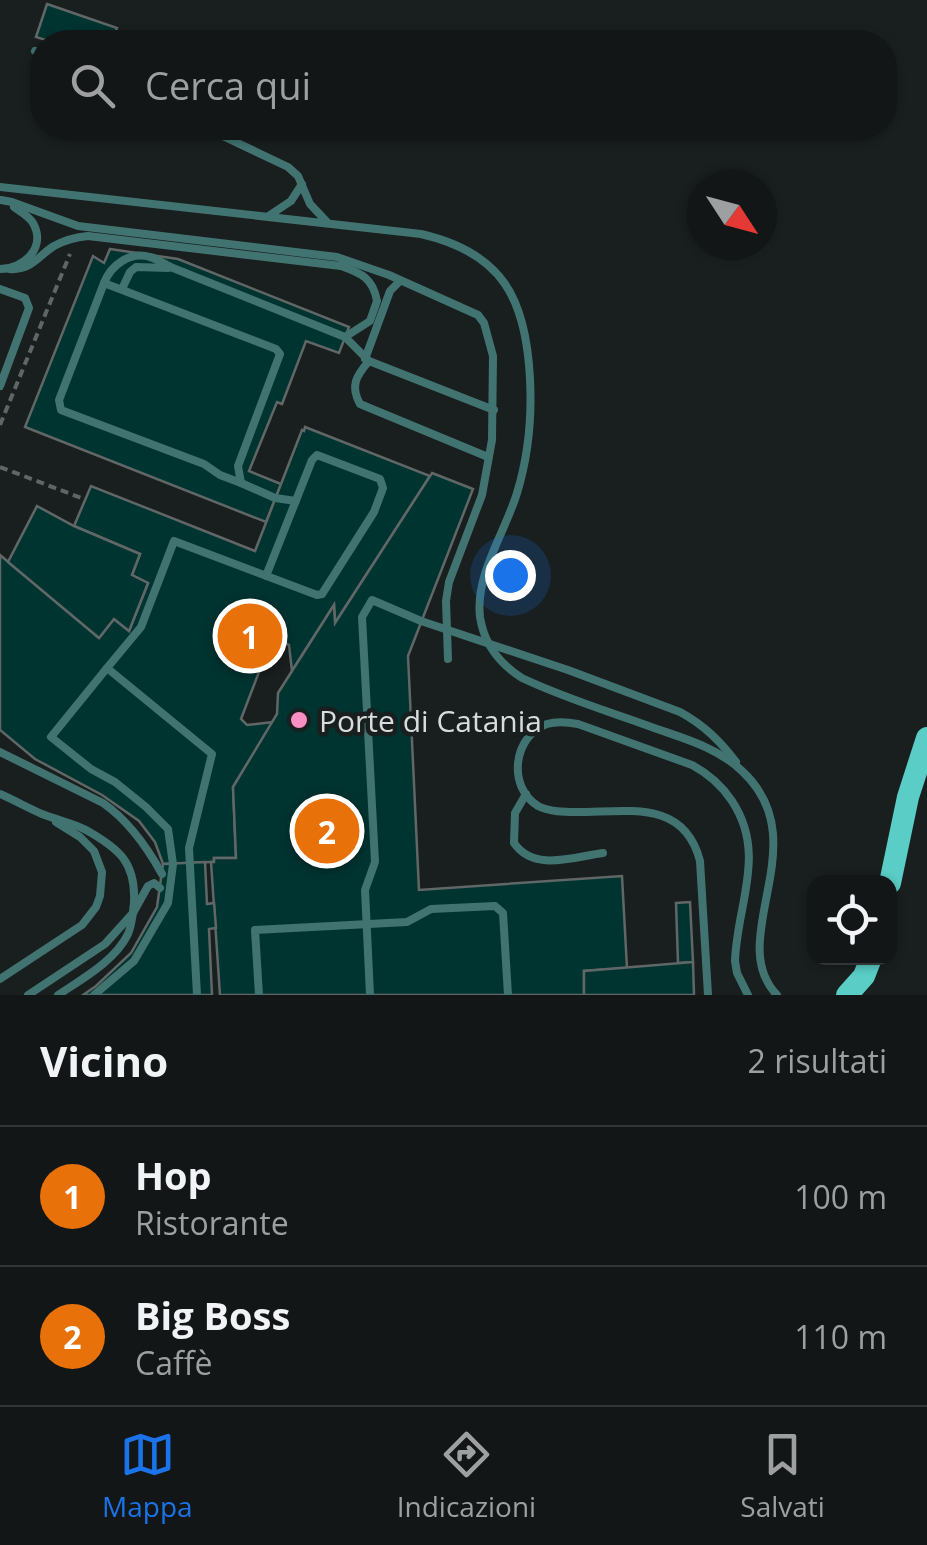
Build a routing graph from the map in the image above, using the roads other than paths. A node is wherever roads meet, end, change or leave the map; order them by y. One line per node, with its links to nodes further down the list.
1 (231, 140): 2 (lane)
2 (302, 184): 5 (lane); 6 (lane)
3 (0, 187): 5 (lane)
4 (0, 200): 8 (lane); 9 (lane)
5 (266, 217): 6 (lane)
6 (328, 223): 26 (lane)
7 (172, 268): 10 (lane); 12 (lane); 14 (lane)
8 (4, 269): 13 (lane)
9 (400, 282): 13 (lane); 17 (lane)
10 (104, 284): 12 (lane); 19 (lane)
11 (0, 289): 16 (lane)
12 (122, 289): 19 (lane)
13 (377, 315): 14 (lane); 15 (lane)
14 (346, 337): 15 (lane)
15 (367, 360): 17 (lane); 18 (lane)
16 (0, 386)
17 (494, 410): 18 (lane)
18 (488, 457): 22 (lane)
19 (241, 483): 20 (lane)
20 (296, 501): 21 (lane); 21 (lane)
21 (266, 576): 23 (lane)
22 (448, 660)
23 (107, 668): 41 (lane); 42 (lane)
24 (927, 738): 32 (main road)
25 (0, 752): 31 (lane)
26 (742, 770): 35 (lane); 48 (lane)
27 (0, 794): 29 (lane)
28 (526, 794): 30 (lane); 46 (lane); 47 (lane)
29 (44, 814): 34 (lane); 38 (lane)
30 (603, 853)
31 (162, 874)
32 (892, 875)
33 (160, 888): 34 (lane)
34 (133, 913): 39 (lane); 40 (lane)
35 (365, 924): 43 (lane); 44 (lane); 45 (lane)
36 (870, 965): 49 (main road)
37 (873, 965): 50 (main road)
38 (0, 979)
39 (28, 995)
40 (58, 995)
41 (94, 995)
42 (197, 995)
43 (258, 995)
44 (370, 995)
45 (508, 995)
46 (708, 995)
47 (748, 995)
48 (777, 995)
49 (847, 995)
50 (875, 995)

